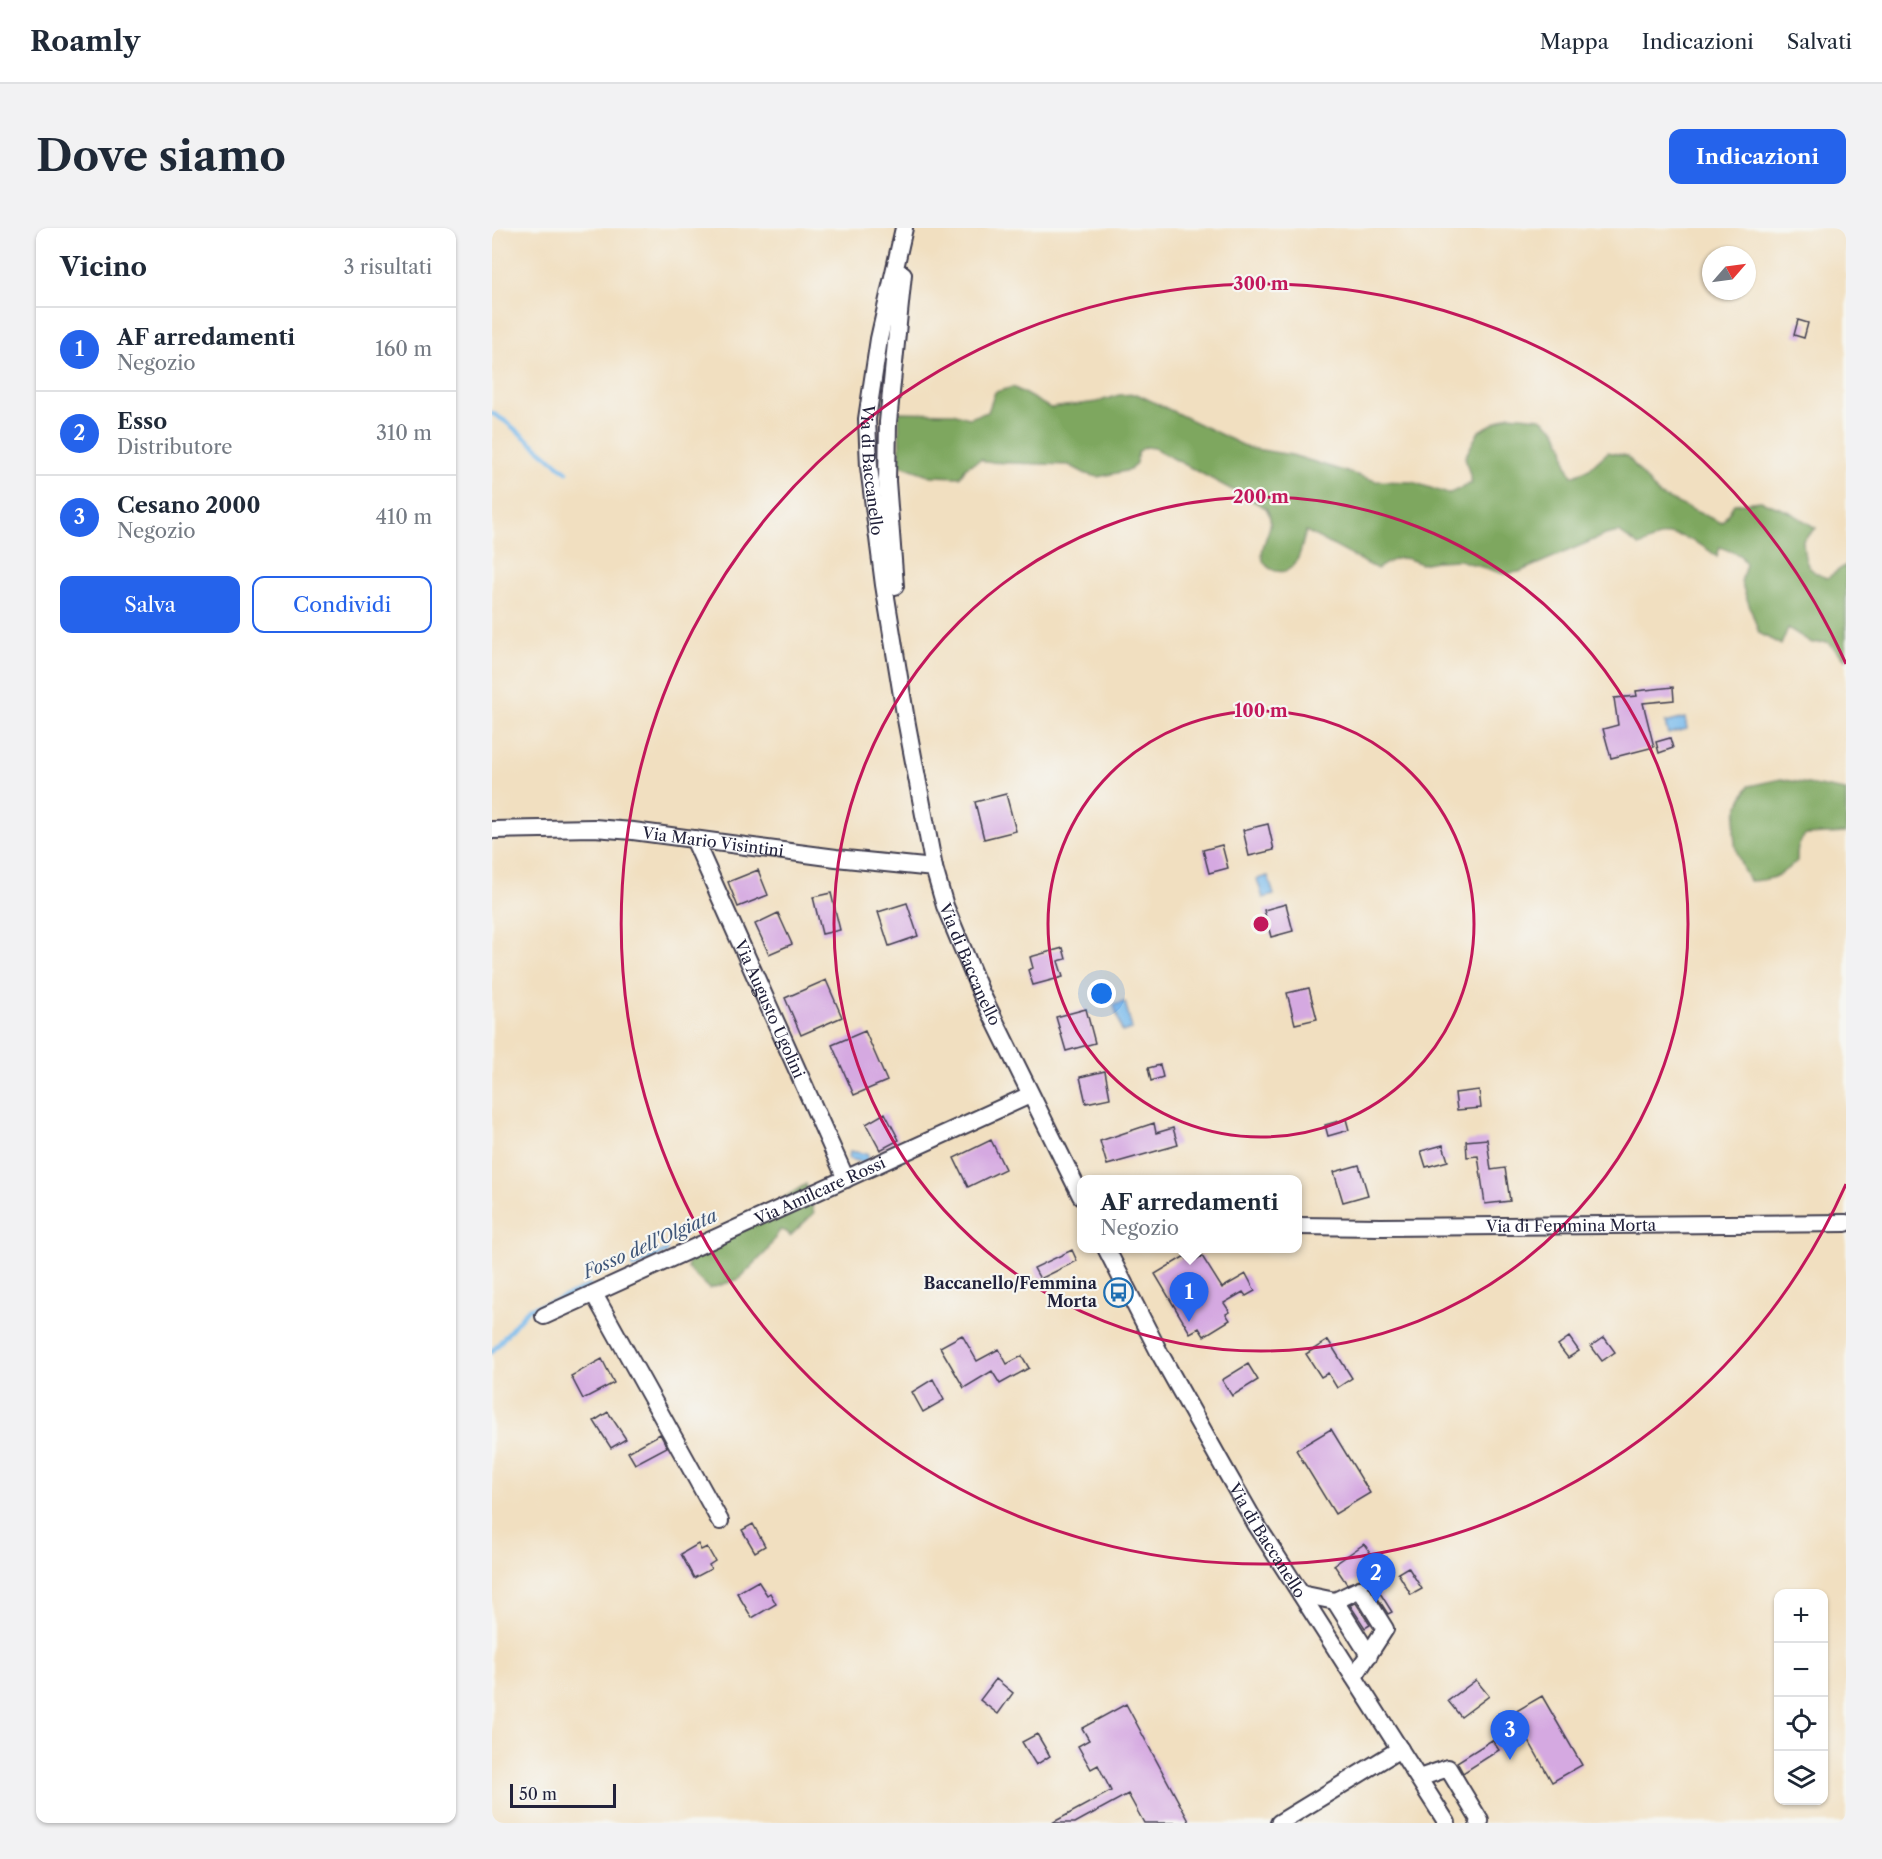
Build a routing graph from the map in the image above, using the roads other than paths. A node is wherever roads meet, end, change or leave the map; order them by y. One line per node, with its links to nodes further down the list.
1 (906, 228): 2 (street, Via di Baccanello); 2 (street, Via di Baccanello)
2 (905, 714): 5 (street, Via di Baccanello)
3 (492, 830): 4 (street, Via Mario Visintini)
4 (694, 839): 5 (street, Via Mario Visintini); 7 (street, Via Augusto Ugolini)
5 (934, 868): 6 (street, Via di Baccanello)
6 (1030, 1095): 7 (street, Via Amilcare Rossi); 8 (street, Via di Baccanello)
7 (846, 1179): 12 (street, Via Amilcare Rossi)
8 (1077, 1188)
9 (1846, 1223): 10 (street, Via di Femmina Morta)
10 (1302, 1226)
11 (1109, 1253): 15 (street, Via di Baccanello)
12 (594, 1294): 13 (street, Via Amilcare Rossi); 14 (street)
13 (544, 1316)
14 (720, 1521)
15 (1301, 1594): 16 (street); 18 (street, Via di Baccanello)
16 (1335, 1601): 17 (street); 17 (street)
17 (1369, 1654): 18 (street)
18 (1354, 1677): 19 (street, Via di Baccanello)
19 (1400, 1749): 20 (street, Via di Baccanello); 22 (street)
20 (1419, 1778): 21 (street, Via di Baccanello); 23 (street)
21 (1441, 1820)
22 (1279, 1823)
23 (1478, 1823)

